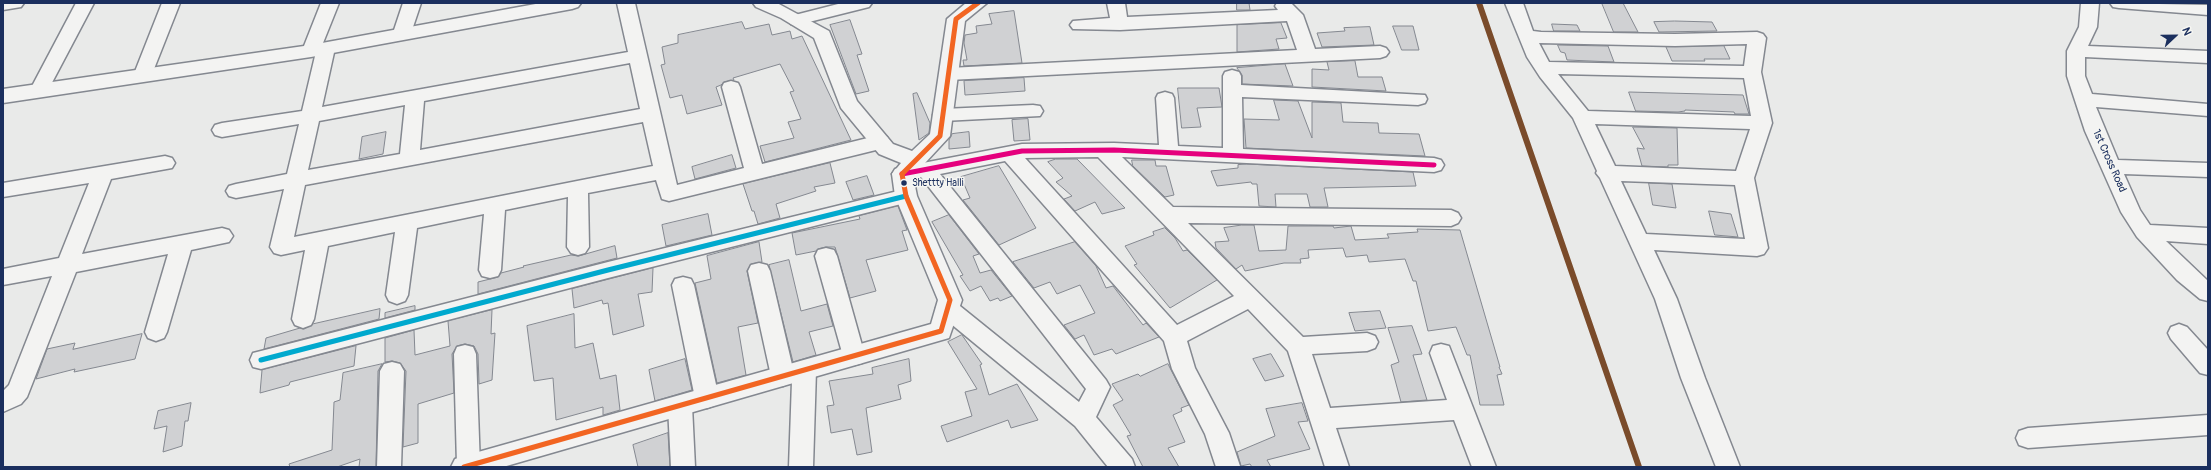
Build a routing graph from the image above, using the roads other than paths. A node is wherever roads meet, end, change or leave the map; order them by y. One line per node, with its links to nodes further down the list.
1 (15, 3): 16 (street)
2 (85, 3): 36 (street)
3 (171, 3): 33 (street)
4 (330, 3): 24 (street)
5 (412, 3): 22 (street)
6 (572, 3): 22 (street)
7 (626, 3): 27 (street)
8 (762, 3): 19 (street)
9 (863, 3): 19 (street)
10 (978, 3): 34 (street)
11 (1116, 3): 20 (street)
12 (1280, 3): 18 (street)
13 (1514, 3): 23 (street)
14 (2090, 3): 25 (street, 1st Cross Road)
15 (2119, 3): 17 (street)
16 (3, 5)
17 (2208, 10)
18 (1294, 15): 20 (street); 28 (street)
19 (797, 20): 51 (street)
20 (1120, 24): 21 (street)
21 (1079, 25)
22 (402, 33): 24 (street)
23 (1526, 35): 31 (street); 32 (street)
24 (319, 50): 33 (street); 47 (street)
25 (2076, 51): 29 (street); 42 (street, 1st Cross Road)
26 (1380, 52): 28 (street)
27 (638, 56): 39 (street); 45 (street)
28 (1308, 57): 30 (street)
29 (2208, 57)
30 (1230, 59): 34 (street); 37 (street)
31 (1544, 68): 32 (street); 48 (street)
32 (1752, 72): 49 (street)
33 (144, 74): 36 (street)
34 (949, 74): 46 (street)
35 (731, 87): 64 (street)
36 (39, 90): 38 (street)
37 (1232, 90): 41 (street); 55 (street)
38 (3, 96)
39 (416, 96): 47 (street); 56 (street)
40 (1165, 98): 53 (street)
41 (1418, 99)
42 (2084, 100): 43 (street); 59 (street, 1st Cross Road)
43 (2208, 110)
44 (1033, 111): 46 (street)
45 (651, 114): 56 (street); 62 (street)
46 (943, 115): 60 (street)
47 (310, 116): 50 (street); 67 (street)
48 (1582, 117): 49 (street); 65 (street)
49 (1762, 123): 66 (street)
50 (222, 130)
51 (880, 142): 60 (street); 64 (street)
52 (1103, 150): 53 (street); 54 (street); 73 (street)
53 (1169, 152): 55 (street)
54 (1009, 153): 60 (street); 96 (street)
55 (1233, 155): 58 (street)
56 (409, 159): 67 (street)
57 (165, 163): 63 (street)
58 (1434, 165)
59 (2111, 167): 61 (street); 76 (street, 1st Cross Road)
60 (914, 168): 71 (street); 110 (street)
61 (2208, 170)
62 (664, 171): 64 (street); 68 (street)
63 (103, 173): 69 (street); 84 (street)
64 (755, 173)
65 (1606, 173): 66 (street); 80 (street)
66 (1744, 178): 80 (street)
67 (295, 181): 70 (street); 79 (street)
68 (578, 188): 72 (street); 82 (street)
69 (3, 190)
70 (236, 191)
71 (906, 196): 92 (street); 102 (street)
72 (495, 205): 75 (street); 85 (street)
73 (1167, 215): 74 (street); 91 (street)
74 (1451, 218)
75 (407, 222): 79 (street); 90 (street)
76 (2144, 232): 78 (street); 89 (street, 1st Cross Road)
77 (222, 236): 81 (street)
78 (2208, 236)
79 (318, 240): 93 (street)
80 (1638, 241): 122 (street)
81 (182, 244): 84 (street); 94 (street)
82 (578, 247)
83 (826, 256): 101 (street)
84 (68, 265): 87 (street); 107 (street)
85 (490, 270)
86 (759, 271): 105 (street)
87 (3, 277)
88 (683, 285): 106 (street)
89 (2208, 293)
90 (397, 295)
91 (1250, 298): 96 (street); 98 (street)
92 (948, 308): 101 (street); 110 (street)
93 (303, 319)
94 (156, 332)
95 (2179, 333): 103 (street)
96 (1174, 337): 115 (street)
97 (1367, 342): 98 (street)
98 (1298, 346): 111 (street)
99 (1442, 352): 109 (street)
100 (465, 354): 114 (street)
101 (854, 356): 105 (street)
102 (261, 360)
103 (2208, 366)
104 (392, 371): 116 (street)
105 (793, 373): 106 (street); 118 (street)
106 (707, 398): 108 (street)
107 (3, 402)
108 (680, 406): 114 (street); 117 (street)
109 (1462, 409): 111 (street); 121 (street)
110 (1083, 419): 119 (street)
111 (1322, 419): 120 (street)
112 (2208, 425): 113 (street)
113 (2028, 438)
114 (466, 466)
115 (1228, 466)
116 (389, 467)
117 (683, 467)
118 (801, 467)
119 (1124, 467)
120 (1337, 467)
121 (1484, 467)
122 (1728, 467)

